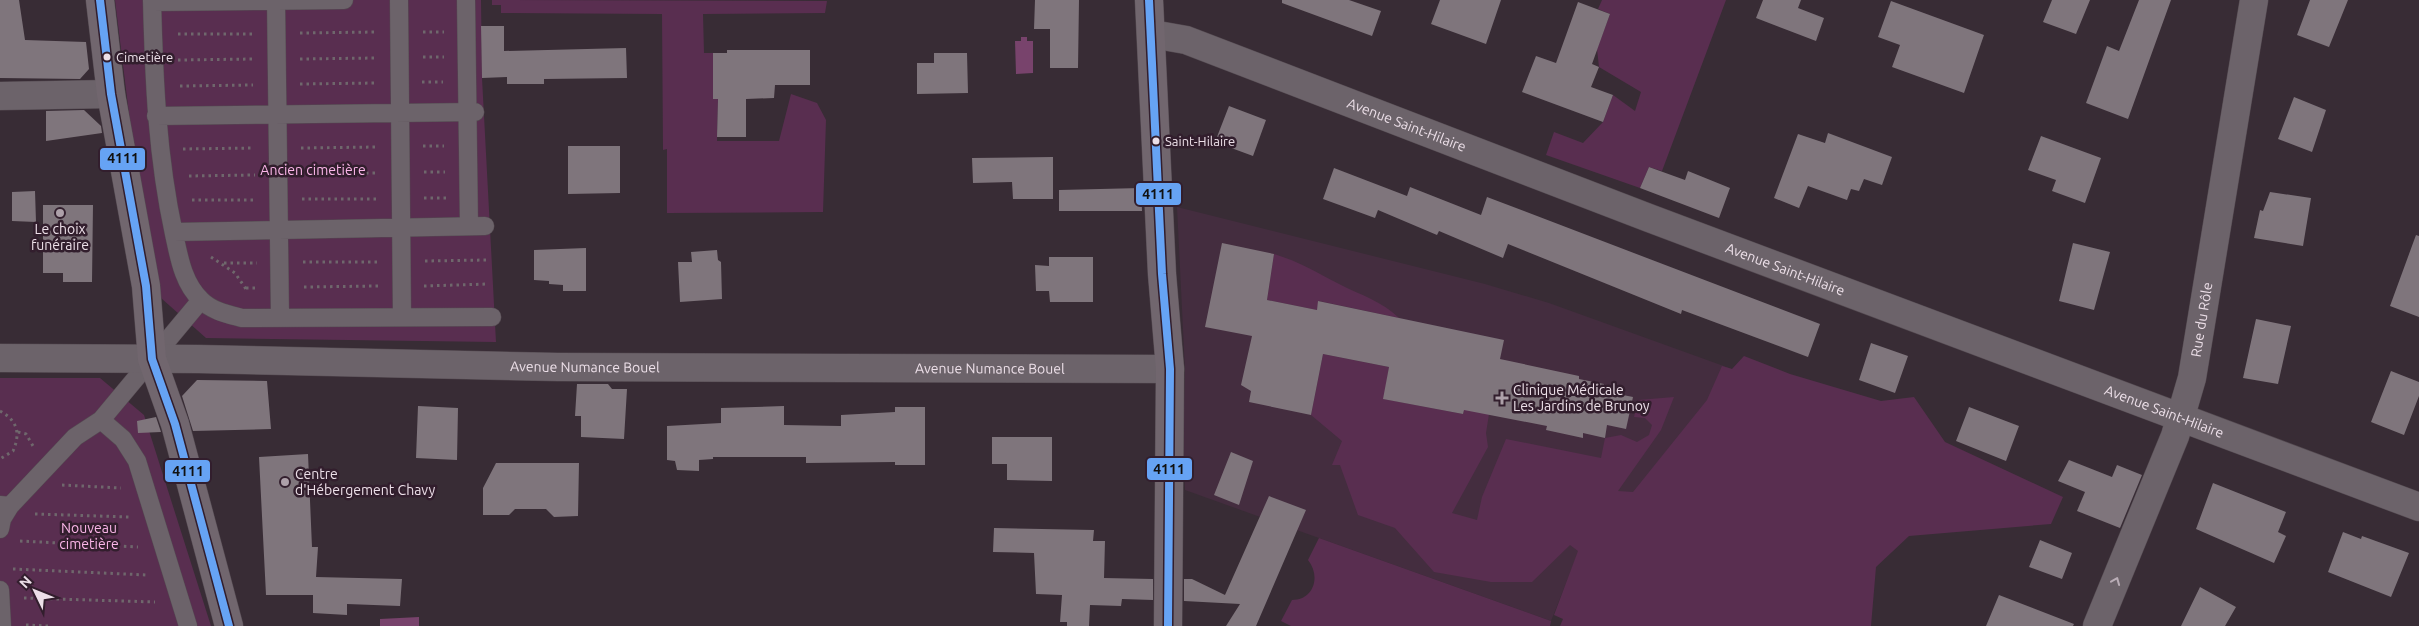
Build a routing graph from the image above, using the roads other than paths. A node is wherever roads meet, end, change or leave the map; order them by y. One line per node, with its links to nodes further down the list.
1 (100, 0): 10 (street)
2 (276, 0): 3 (lane); 8 (lane); 14 (lane)
3 (344, 0)
4 (399, 0): 13 (lane)
5 (466, 0): 12 (lane)
6 (1149, 0): 9 (street)
7 (2254, 0): 26 (street, Rue du Rôle)
8 (152, 1): 15 (lane)
9 (1152, 34): 25 (street); 26 (street, Avenue Saint-Hilaire)
10 (111, 94): 11 (street); 24 (street)
11 (0, 96)
12 (471, 113): 13 (lane); 16 (lane)
13 (400, 114): 14 (lane); 16 (lane)
14 (278, 115): 15 (lane); 17 (lane)
15 (156, 116): 18 (lane)
16 (401, 228): 17 (lane); 20 (lane)
17 (279, 230): 18 (lane); 22 (lane)
18 (174, 232): 19 (lane)
19 (201, 300): 22 (lane); 24 (lane)
20 (402, 317): 21 (lane); 22 (lane)
21 (492, 317)
22 (280, 318)
23 (0, 358): 24 (street, Avenue Numance Bouel)
24 (152, 359): 25 (street, Avenue Numance Bouel); 27 (lane); 34 (street)
25 (1170, 369): 35 (street)
26 (2183, 417): 28 (street, Avenue Saint-Hilaire); 36 (street, Rue du Rôle, one-way to 26)
27 (101, 420): 29 (lane); 33 (lane)
28 (2419, 507)
29 (4, 513)
30 (0, 590): 31 (lane)
31 (0, 597): 32 (lane)
32 (2, 626)
33 (188, 626)
34 (229, 626)
35 (1168, 626)
36 (2097, 626)

